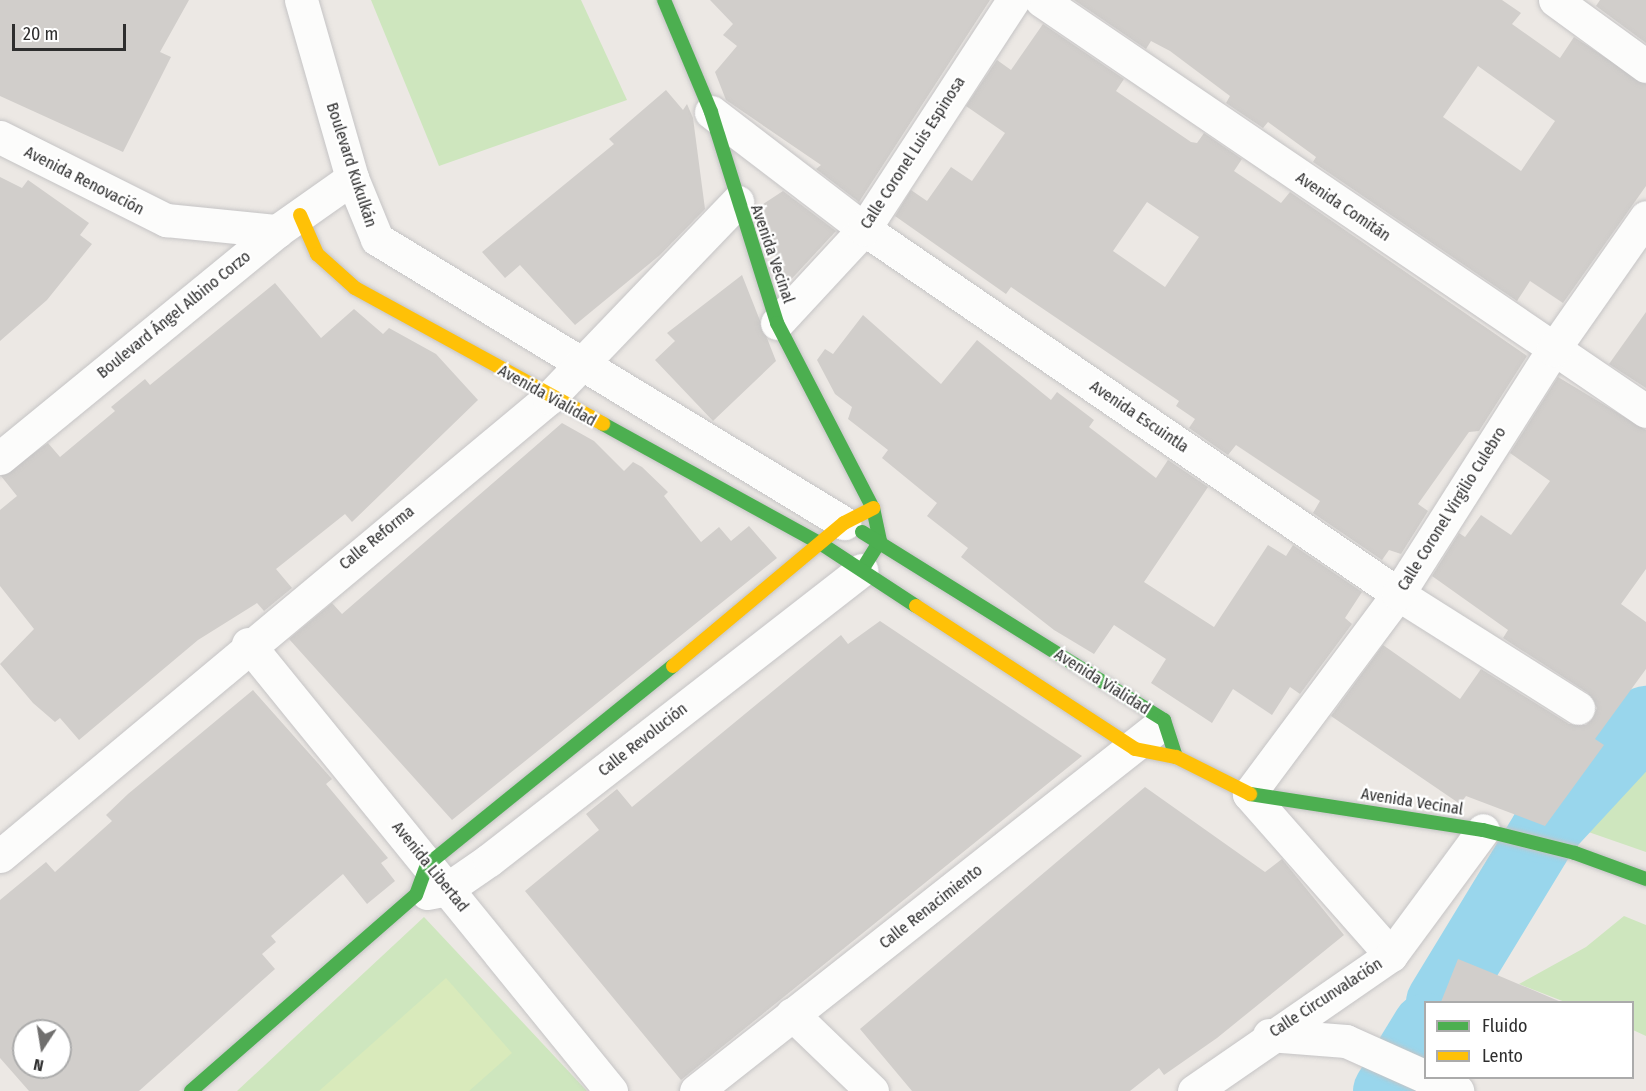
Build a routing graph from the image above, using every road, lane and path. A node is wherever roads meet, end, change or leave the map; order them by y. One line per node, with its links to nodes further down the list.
1 (301, 0): 9 (street, Boulevard Kukulkán)
2 (664, 0): 7 (street, Avenida Vecinal)
3 (1013, 0): 13 (street, Calle Coronel Luis Espinosa)
4 (1041, 0): 15 (street, Avenida Comitán)
5 (1555, 0): 6 (street)
6 (1646, 66)
7 (711, 112): 10 (street, Avenida Vecinal); 13 (street, Avenida Escuintla)
8 (0, 137): 12 (street, Avenida Renovación)
9 (352, 178): 12 (street, Boulevard Ángel Albino Corzo); 16 (street, Boulevard Kukulkán)
10 (737, 202): 14 (street, Avenida Vecinal); 16 (street, Calle Reforma)
11 (1646, 217): 15 (street, Calle Coronel Virgilio Culebro)
12 (288, 223): 17 (street, Avenida Vialidad); 19 (street, Boulevard Ángel Albino Corzo)
13 (864, 229): 14 (street, Calle Coronel Luis Espinosa); 24 (street, Avenida Escuintla)
14 (777, 323): 20 (street, Avenida Vecinal)
15 (1552, 350): 18 (street, Avenida Comitán); 24 (street, Calle Coronel Virgilio Culebro)
16 (580, 363): 17 (street, Calle Reforma); 21 (street, Avenida Vialidad)
17 (549, 398): 21 (street, Avenida Vialidad); 25 (street, Calle Reforma)
18 (1646, 411)
19 (6, 445)
20 (873, 508): 21 (street); 22 (street)
21 (834, 534): 22 (street, Avenida Vialidad); 23 (street, Avenida Vialidad); 34 (street, Calle Revolución)
22 (880, 541): 23 (street); 27 (street, Avenida Vialidad)
23 (862, 570): 28 (street, Avenida Vialidad); 34 (street, Calle Revolución)
24 (1398, 594): 26 (street, Avenida Escuintla); 30 (street, Calle Coronel Virgilio Culebro)
25 (248, 644): 32 (street, Calle Reforma); 34 (street, Avenida Libertad)
26 (1578, 708)
27 (1164, 720): 28 (street, Calle Renacimiento); 29 (street, Avenida Vialidad)
28 (1135, 749): 29 (street, Avenida Vialidad); 36 (street, Calle Renacimiento)
29 (1176, 757): 30 (street, Avenida Vecinal)
30 (1249, 794): 31 (street, Avenida Vecinal); 35 (street)
31 (1483, 830): 33 (street, Avenida Vecinal); 35 (street, Calle Circunvalación)
32 (0, 856)
33 (1646, 879)
34 (430, 883): 40 (street, Calle Revolución); 41 (street, Avenida Libertad)
35 (1391, 956): 37 (street, Calle Circunvalación)
36 (792, 1014): 42 (street, Calle Renacimiento); 43 (street)
37 (1269, 1035): 38 (street); 44 (street, Calle Circunvalación)
38 (1423, 1076)
39 (1430, 1079): 45 (street)
40 (191, 1091)
41 (610, 1091)
42 (696, 1091)
43 (872, 1091)
44 (1194, 1091)
45 (1457, 1091)

